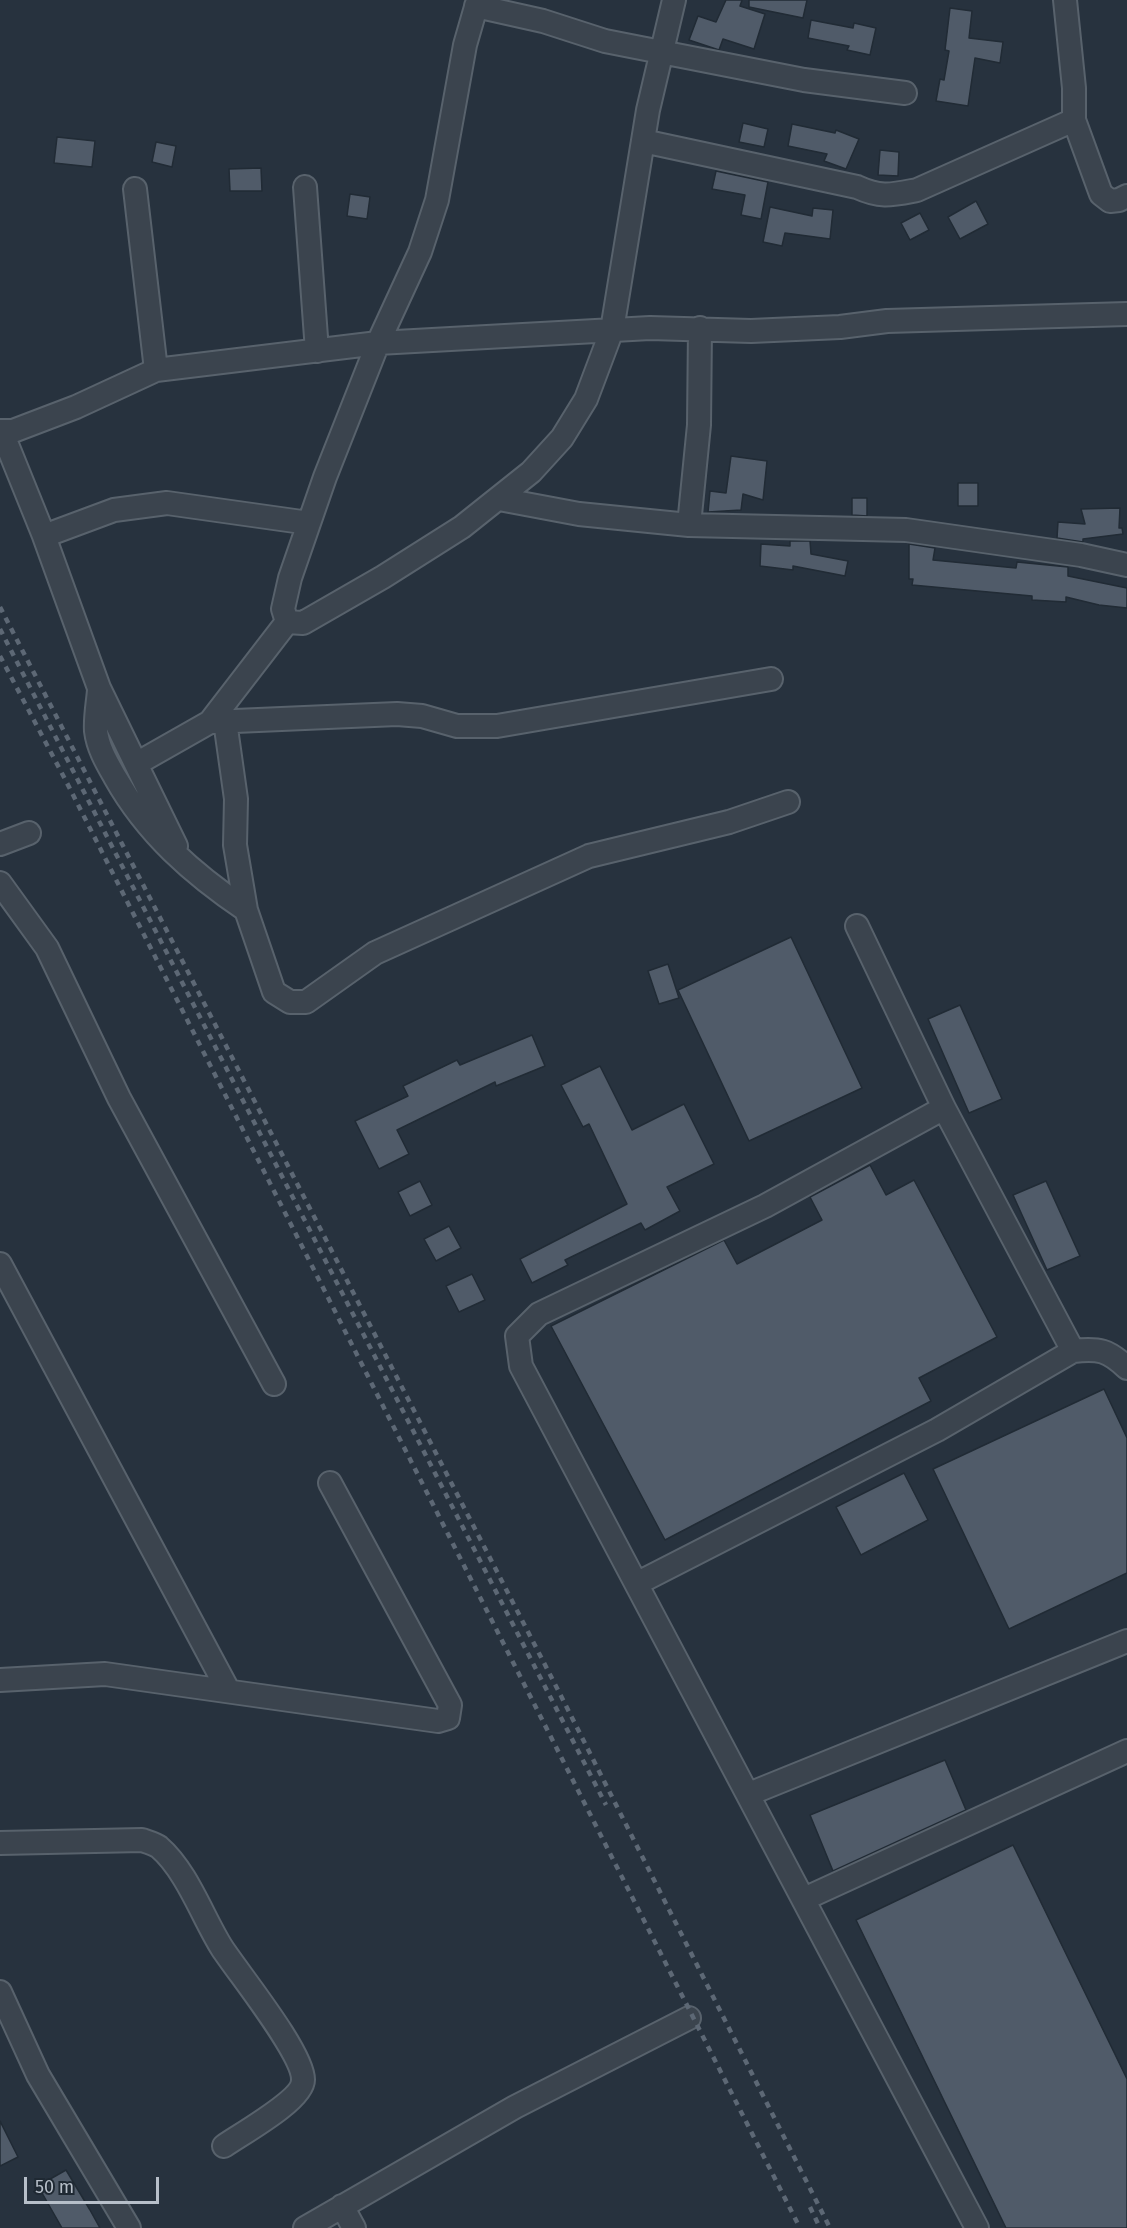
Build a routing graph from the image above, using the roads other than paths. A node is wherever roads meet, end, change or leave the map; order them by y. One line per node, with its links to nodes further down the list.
1 (674, 0): 4 (street)
2 (1065, 0): 6 (street)
3 (478, 3): 4 (street); 14 (street)
4 (661, 52): 5 (street); 7 (street)
5 (905, 93)
6 (1074, 120): 7 (street); 10 (street)
7 (643, 141): 13 (street)
8 (305, 187): 15 (street)
9 (135, 189): 16 (street)
10 (1127, 196)
11 (1127, 314): 12 (street)
12 (700, 328): 13 (street); 20 (street)
13 (612, 330): 14 (street); 18 (street)
14 (378, 344): 15 (street); 19 (street)
15 (316, 351): 16 (street)
16 (156, 370): 17 (street)
17 (1, 432): 21 (street)
18 (499, 499): 20 (street); 23 (street)
19 (309, 523): 21 (street); 23 (street)
20 (689, 525): 22 (street)
21 (44, 536): 25 (street)
22 (1127, 565)
23 (287, 622): 26 (street)
24 (771, 679): 26 (street)
25 (99, 688): 27 (street); 31 (street)
26 (218, 722): 27 (street); 33 (street)
27 (136, 764): 31 (street)
28 (788, 802): 33 (street)
29 (29, 833): 30 (street)
30 (0, 844)
31 (184, 863): 33 (street)
32 (0, 883): 39 (street)
33 (246, 910)
34 (857, 926): 35 (street)
35 (944, 1108): 37 (street); 41 (street)
36 (0, 1264): 44 (street)
37 (1073, 1351): 38 (street); 41 (street)
38 (1127, 1368)
39 (274, 1384)
40 (330, 1483): 44 (street)
41 (638, 1583): 46 (street)
42 (1127, 1641): 46 (street)
43 (0, 1680): 44 (street)
44 (228, 1690)
45 (1127, 1751): 48 (street)
46 (749, 1794): 48 (street)
47 (0, 1843): 51 (street)
48 (804, 1899): 56 (street)
49 (0, 1992): 53 (street)
50 (689, 2018): 52 (street)
51 (224, 2146)
52 (342, 2206): 54 (street); 55 (street)
53 (129, 2228)
54 (305, 2228)
55 (354, 2228)
56 (977, 2228)

